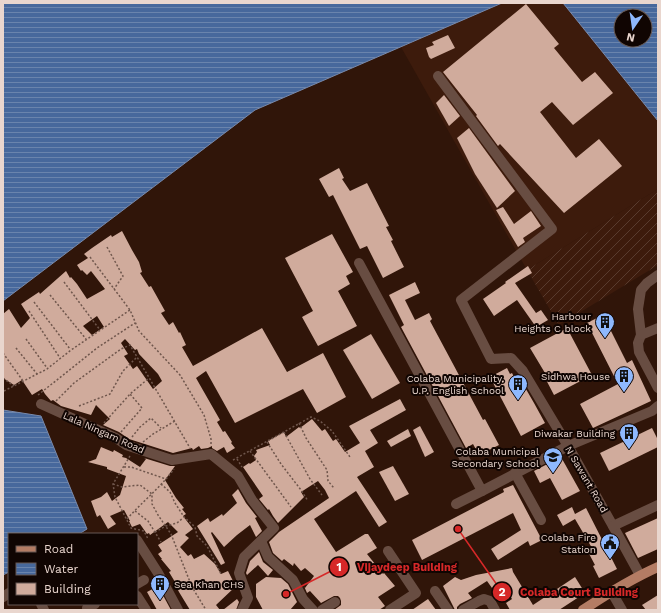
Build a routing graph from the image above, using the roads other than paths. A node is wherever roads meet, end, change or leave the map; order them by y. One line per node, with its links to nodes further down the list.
1 (438, 76): 9 (street, N Sawant Road)
2 (359, 263): 11 (street)
3 (658, 275): 5 (street)
4 (658, 328): 5 (street)
5 (641, 335): 6 (street)
6 (658, 388)
7 (38, 401): 16 (street, Lala Ningam Road)
8 (658, 406): 9 (street)
9 (568, 446): 10 (street); 15 (street, N Sawant Road)
10 (515, 474): 11 (street); 14 (street)
11 (482, 491): 12 (street)
12 (456, 504)
13 (658, 505): 15 (street)
14 (541, 520)
15 (613, 526): 20 (street, N Sawant Road)
16 (262, 540): 27 (street); 28 (street)
17 (138, 541): 26 (street)
18 (388, 551): 30 (street)
19 (658, 567): 20 (main road)
20 (640, 575): 22 (main road)
21 (435, 591): 31 (street)
22 (611, 591): 34 (main road); 35 (street)
23 (138, 598): 25 (street)
24 (335, 602): 29 (street)
25 (146, 610)
26 (178, 610)
27 (242, 610)
28 (314, 610)
29 (322, 610)
30 (390, 610)
31 (448, 610)
32 (463, 610): 33 (street)
33 (495, 610)
34 (583, 610)
35 (622, 610)

